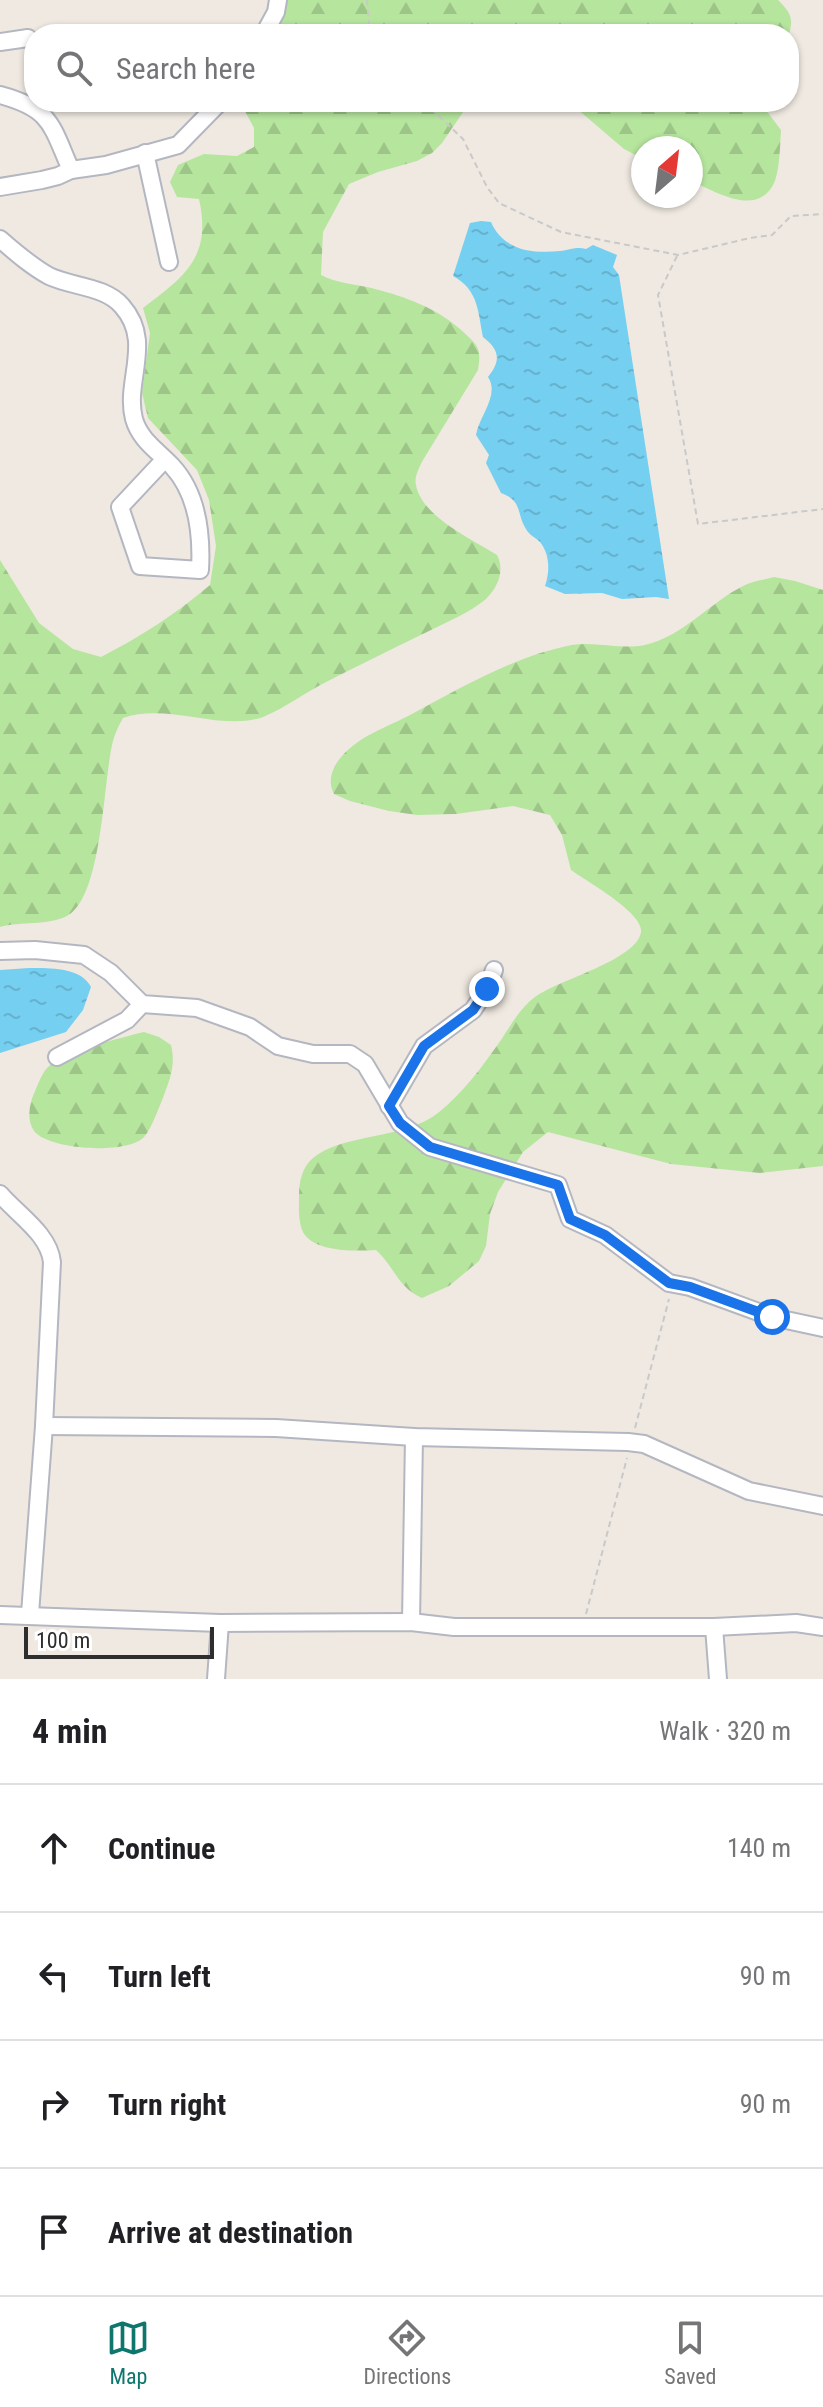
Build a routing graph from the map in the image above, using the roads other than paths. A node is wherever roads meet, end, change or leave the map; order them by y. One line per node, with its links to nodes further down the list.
1 (278, 0): 2 (street)
2 (269, 24)
3 (24, 39): 4 (street)
4 (0, 42)
5 (0, 95): 6 (street)
6 (24, 103)
7 (42, 112): 10 (street)
8 (210, 112): 9 (street)
9 (145, 153): 10 (street); 13 (street)
10 (71, 170): 11 (street)
11 (0, 187)
12 (0, 239): 14 (street)
13 (169, 262)
14 (165, 459): 14 (street)
15 (0, 951): 17 (street)
16 (494, 970): 19 (street)
17 (142, 1004): 18 (street); 19 (street)
18 (57, 1057)
19 (389, 1106): 21 (street)
20 (0, 1194): 22 (street)
21 (823, 1328)
22 (44, 1426): 23 (street); 25 (street)
23 (414, 1437): 24 (street); 27 (street)
24 (823, 1506)
25 (30, 1614): 26 (street); 28 (street)
26 (0, 1615)
27 (411, 1622): 28 (street); 29 (street)
28 (220, 1623): 31 (street)
29 (714, 1627): 30 (street); 32 (street)
30 (823, 1627)
31 (216, 1679)
32 (718, 1679)

